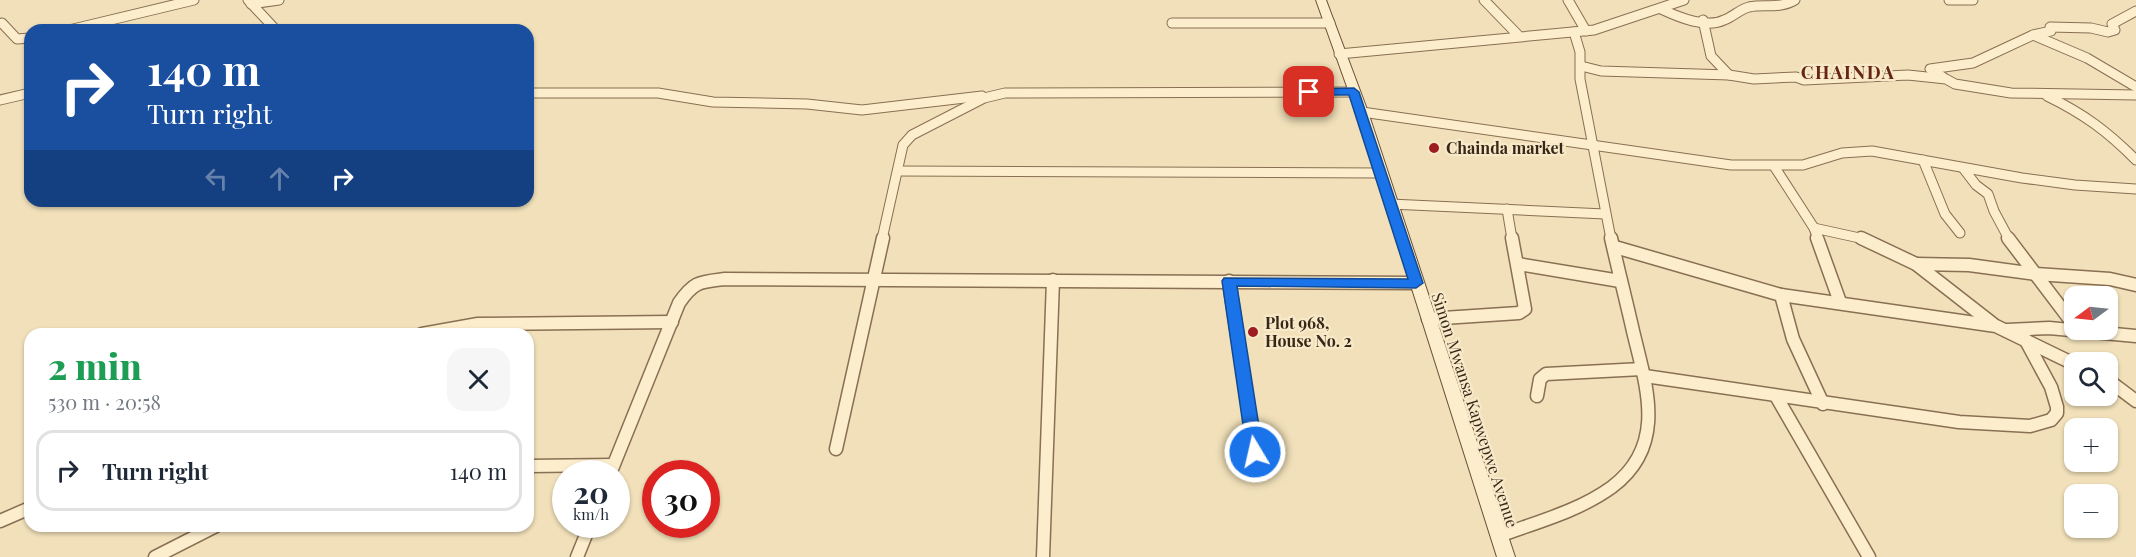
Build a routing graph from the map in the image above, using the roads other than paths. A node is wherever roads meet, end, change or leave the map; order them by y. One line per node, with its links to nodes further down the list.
1 (194, 0): 19 (street)
2 (279, 0): 11 (street)
3 (1321, 0): 18 (main road, Simon Mwansa Kapwepwe Avenue)
4 (1484, 0): 22 (street)
5 (1568, 0): 21 (street)
6 (1678, 0): 13 (street)
7 (1751, 0): 12 (street)
8 (1795, 0): 12 (street)
9 (1949, 0): 10 (street)
10 (1973, 0)
11 (249, 2): 20 (street)
12 (1760, 7): 15 (street)
13 (1661, 9): 15 (street); 21 (street)
14 (2136, 11): 23 (street)
15 (1703, 20): 27 (street)
16 (2, 23): 24 (street)
17 (1172, 23): 18 (street)
18 (1330, 23): 25 (main road, Simon Mwansa Kapwepwe Avenue)
19 (94, 24)
20 (271, 24)
21 (1580, 31): 22 (street); 26 (street)
22 (1518, 35): 25 (street)
23 (2033, 35): 28 (street); 29 (street)
24 (24, 38)
25 (1340, 54): 30 (main road, Simon Mwansa Kapwepwe Avenue)
26 (1581, 66): 27 (street); 38 (street)
27 (1729, 75): 28 (street)
28 (1946, 79): 34 (street)
29 (2136, 87)
30 (1354, 92): 32 (street); 37 (main road, Simon Mwansa Kapwepwe Avenue)
31 (534, 93): 32 (street)
32 (1005, 93): 43 (street)
33 (24, 94): 36 (street)
34 (2044, 95): 35 (street); 40 (street)
35 (2136, 95)
36 (0, 100)
37 (1362, 112): 38 (street); 44 (main road, Simon Mwansa Kapwepwe Avenue)
38 (1592, 145): 41 (street); 48 (street)
39 (1923, 160): 41 (street); 42 (street); 50 (street)
40 (2136, 160)
41 (1774, 166): 49 (street)
42 (1963, 168): 45 (street); 54 (street)
43 (898, 171): 44 (street); 55 (street)
44 (1381, 173): 46 (main road, Simon Mwansa Kapwepwe Avenue)
45 (2136, 189)
46 (1390, 204): 47 (street); 59 (main road, Simon Mwansa Kapwepwe Avenue)
47 (1507, 209): 48 (street); 52 (street)
48 (1605, 214): 51 (street)
49 (1814, 228): 53 (street); 62 (street)
50 (1960, 233)
51 (1615, 247): 58 (street); 61 (street)
52 (1518, 264): 58 (street); 64 (street)
53 (1916, 264): 54 (street); 67 (street)
54 (2036, 274): 60 (street); 63 (street)
55 (875, 279): 56 (street); 65 (street); 79 (street)
56 (1053, 279): 57 (street); 91 (street)
57 (1229, 281): 59 (street); 80 (street)
58 (1620, 281): 73 (street)
59 (1416, 283): 64 (main road, Simon Mwansa Kapwepwe Avenue)
60 (2136, 285)
61 (1781, 295): 62 (street); 78 (street)
62 (1840, 302): 67 (street)
63 (2064, 312)
64 (1428, 319): 87 (main road, Simon Mwansa Kapwepwe Avenue)
65 (672, 322): 66 (street); 81 (street)
66 (460, 328)
67 (2001, 328): 68 (street); 71 (street)
68 (2064, 329)
69 (2118, 334): 70 (street)
70 (2136, 336)
71 (2025, 339): 72 (street); 78 (street)
72 (2064, 359)
73 (1643, 373): 75 (street); 76 (street); 87 (street)
74 (2118, 388): 77 (street)
75 (1537, 396)
76 (1776, 396): 78 (street); 93 (street)
77 (2136, 401)
78 (1823, 404)
79 (836, 449)
80 (1255, 452)
81 (616, 460)
82 (534, 466): 83 (street)
83 (552, 467)
84 (24, 511): 85 (street)
85 (0, 521)
86 (204, 532): 89 (street)
87 (1499, 536): 92 (main road, Simon Mwansa Kapwepwe Avenue)
88 (585, 538): 90 (street)
89 (154, 557)
90 (577, 557)
91 (1043, 557)
92 (1506, 557)
93 (1869, 557)

